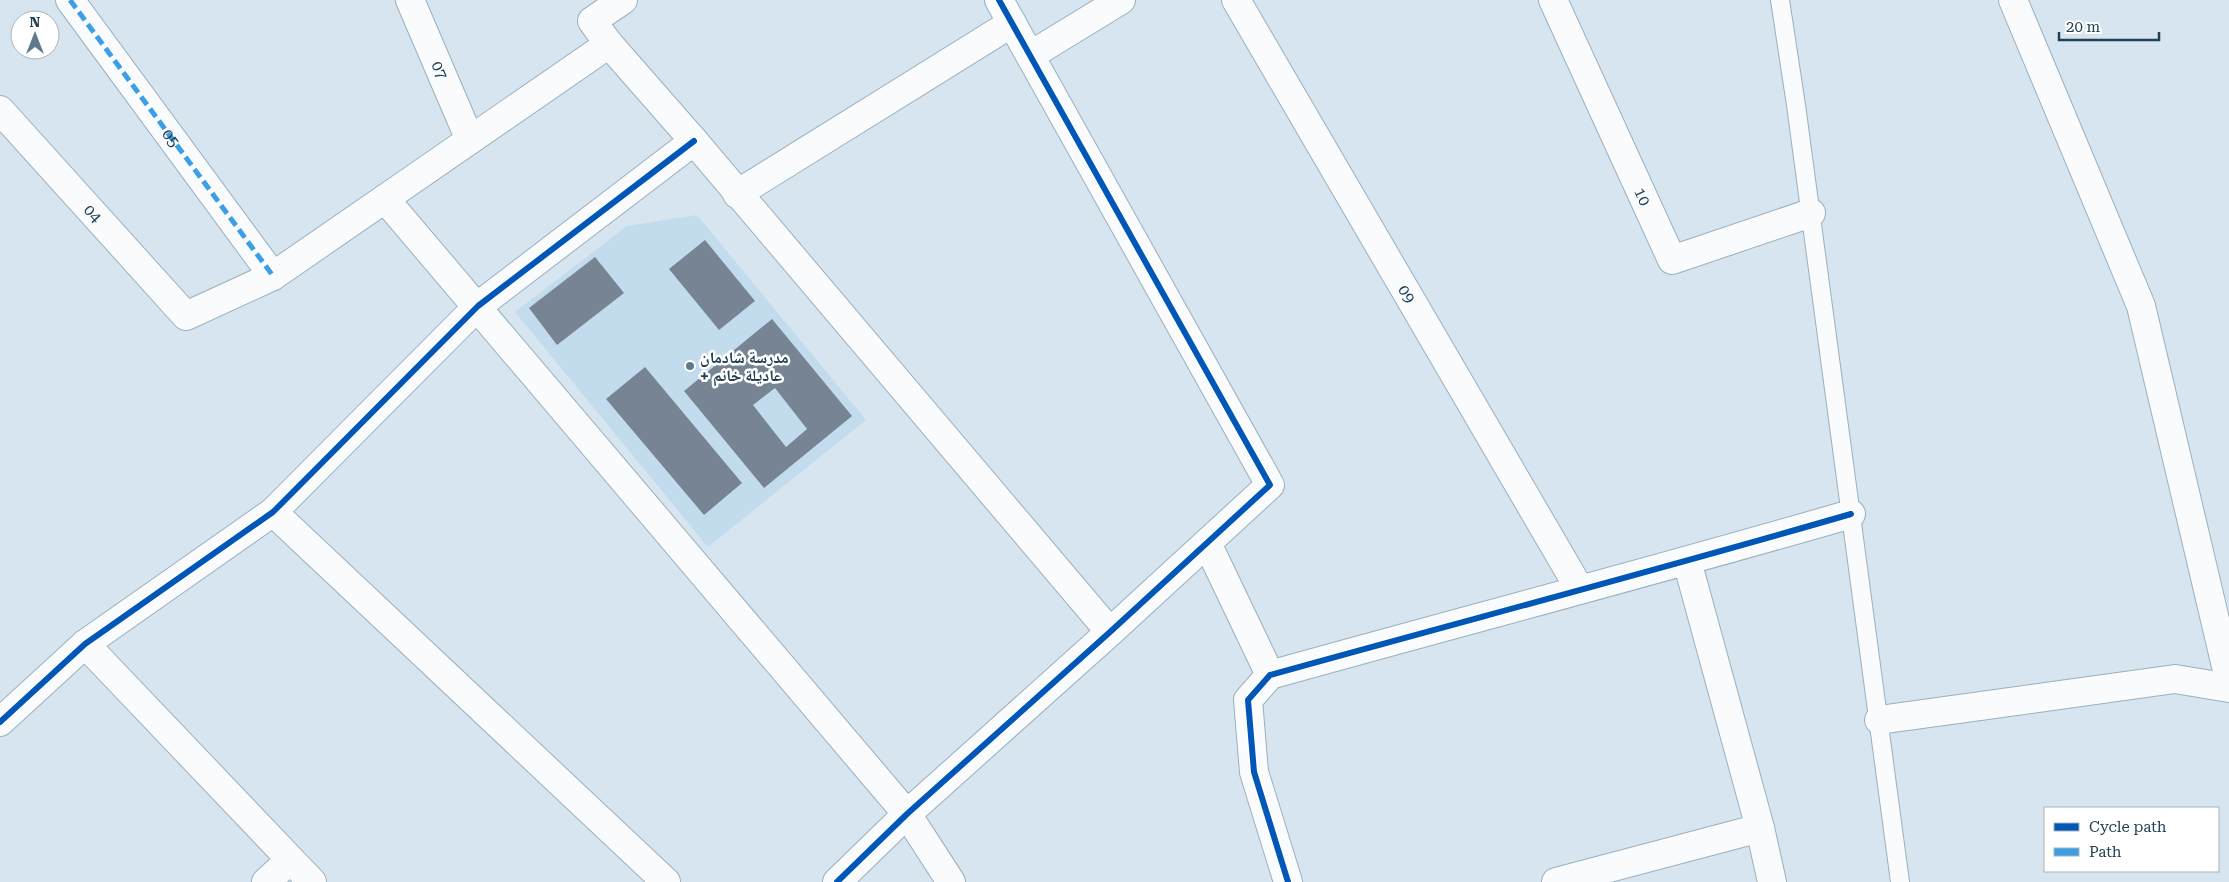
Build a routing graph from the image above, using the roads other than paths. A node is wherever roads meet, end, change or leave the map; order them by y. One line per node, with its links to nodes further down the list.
1 (70, 0): 19 (street, 05)
2 (410, 0): 14 (street, 07)
3 (623, 0): 11 (street)
4 (999, 0): 10 (street)
5 (1121, 0): 12 (street)
6 (1236, 0): 25 (street, 09)
7 (1553, 0): 18 (street, 10)
8 (1780, 0): 18 (lane)
9 (2013, 0): 29 (street)
10 (1012, 23): 12 (street); 16 (street)
11 (609, 44): 14 (street); 15 (street)
12 (1031, 55): 23 (street)
13 (0, 110): 19 (street, 04)
14 (470, 140): 17 (street)
15 (694, 142): 16 (street); 20 (street)
16 (738, 194): 26 (street)
17 (386, 199): 19 (street); 20 (street)
18 (1811, 213): 22 (lane)
19 (272, 276)
20 (478, 306): 21 (street); 33 (street)
21 (273, 512): 27 (street); 39 (street)
22 (1851, 514): 24 (street); 31 (lane)
23 (1206, 543): 26 (street); 28 (street)
24 (1687, 561): 25 (street); 34 (street)
25 (1579, 588): 28 (street)
26 (1110, 632): 33 (street)
27 (85, 644): 32 (street); 35 (street)
28 (1270, 675): 42 (street)
29 (2229, 679)
30 (2229, 688): 31 (street)
31 (1879, 720): 44 (lane)
32 (0, 722)
33 (907, 814): 40 (street); 41 (street)
34 (1760, 828): 36 (street); 43 (street)
35 (290, 860): 37 (street); 38 (street)
36 (1571, 880)
37 (266, 882)
38 (312, 882)
39 (666, 882)
40 (837, 882)
41 (951, 882)
42 (1288, 882)
43 (1772, 882)
44 (1900, 882)

